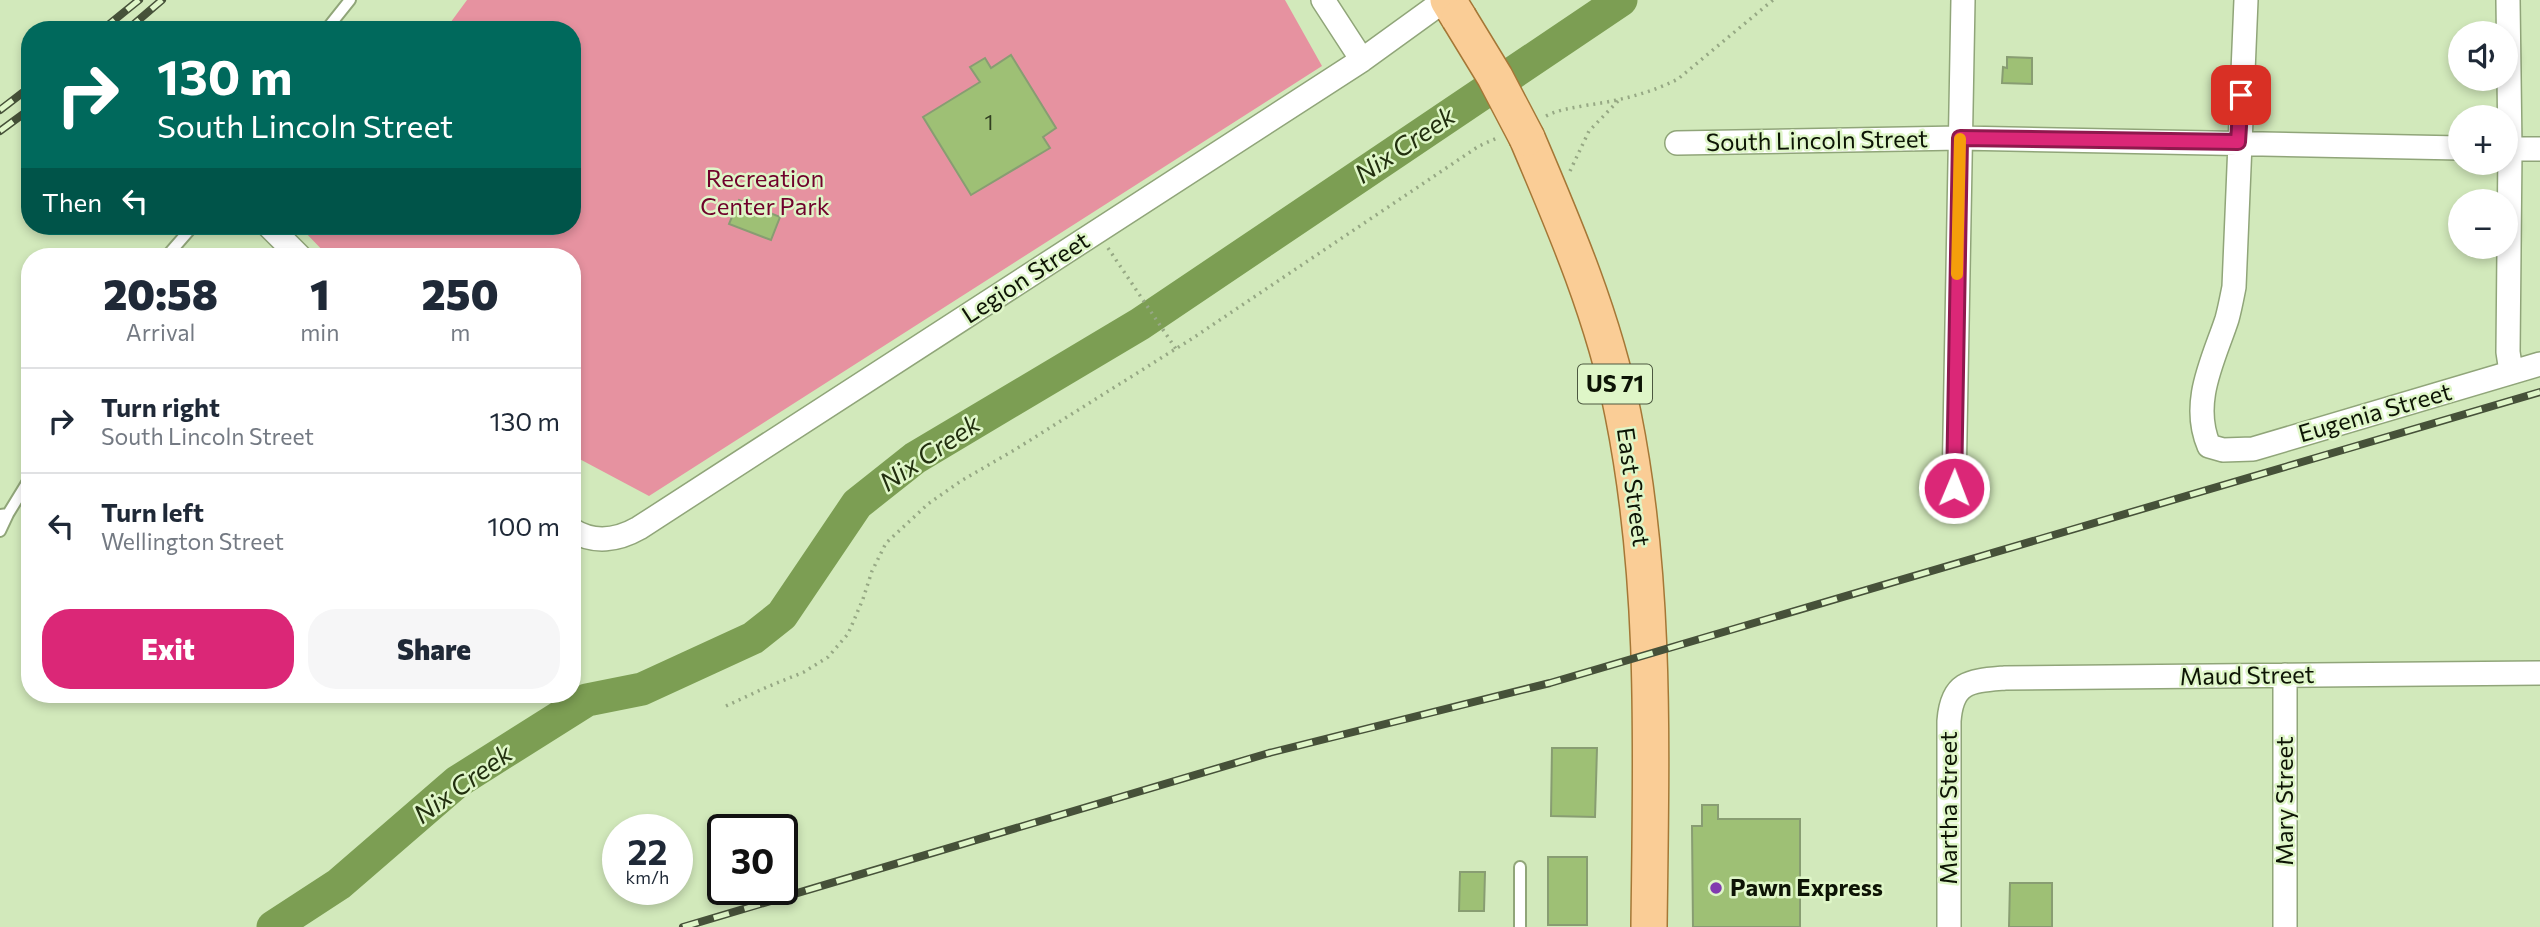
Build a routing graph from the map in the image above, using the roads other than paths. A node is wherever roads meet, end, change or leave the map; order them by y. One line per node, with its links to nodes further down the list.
1 (350, 0): 7 (lane)
2 (1323, 0): 8 (street)
3 (1963, 0): 10 (street)
4 (2246, 0): 11 (street)
5 (2508, 0): 9 (street)
6 (1451, 6): 8 (street, Legion Street); 31 (main road, East Street / US 71, bridge)
7 (333, 21)
8 (1362, 60): 25 (street, Legion Street)
9 (2508, 105)
10 (1960, 138): 11 (street, South Lincoln Street); 12 (street, South Lincoln Street); 21 (street)
11 (2238, 142): 13 (street, South Lincoln Street); 20 (street, Eugenia Street)
12 (1677, 143)
13 (2448, 148)
14 (2518, 149): 15 (street)
15 (2540, 149)
16 (2508, 175): 20 (street)
17 (278, 235): 18 (street)
18 (291, 248)
19 (2540, 364): 20 (street, Eugenia Street)
20 (2511, 372)
21 (1954, 488)
22 (21, 491): 23 (lane)
23 (4, 515): 24 (lane)
24 (0, 531)
25 (581, 534)
26 (2540, 673): 27 (street, Maud Street)
27 (2285, 675): 28 (street, Maud Street); 33 (street, Mary Street)
28 (1957, 690): 32 (street, Martha Street)
29 (1520, 867): 30 (lane)
30 (1520, 927)
31 (1649, 927)
32 (1950, 927)
33 (2285, 927)

